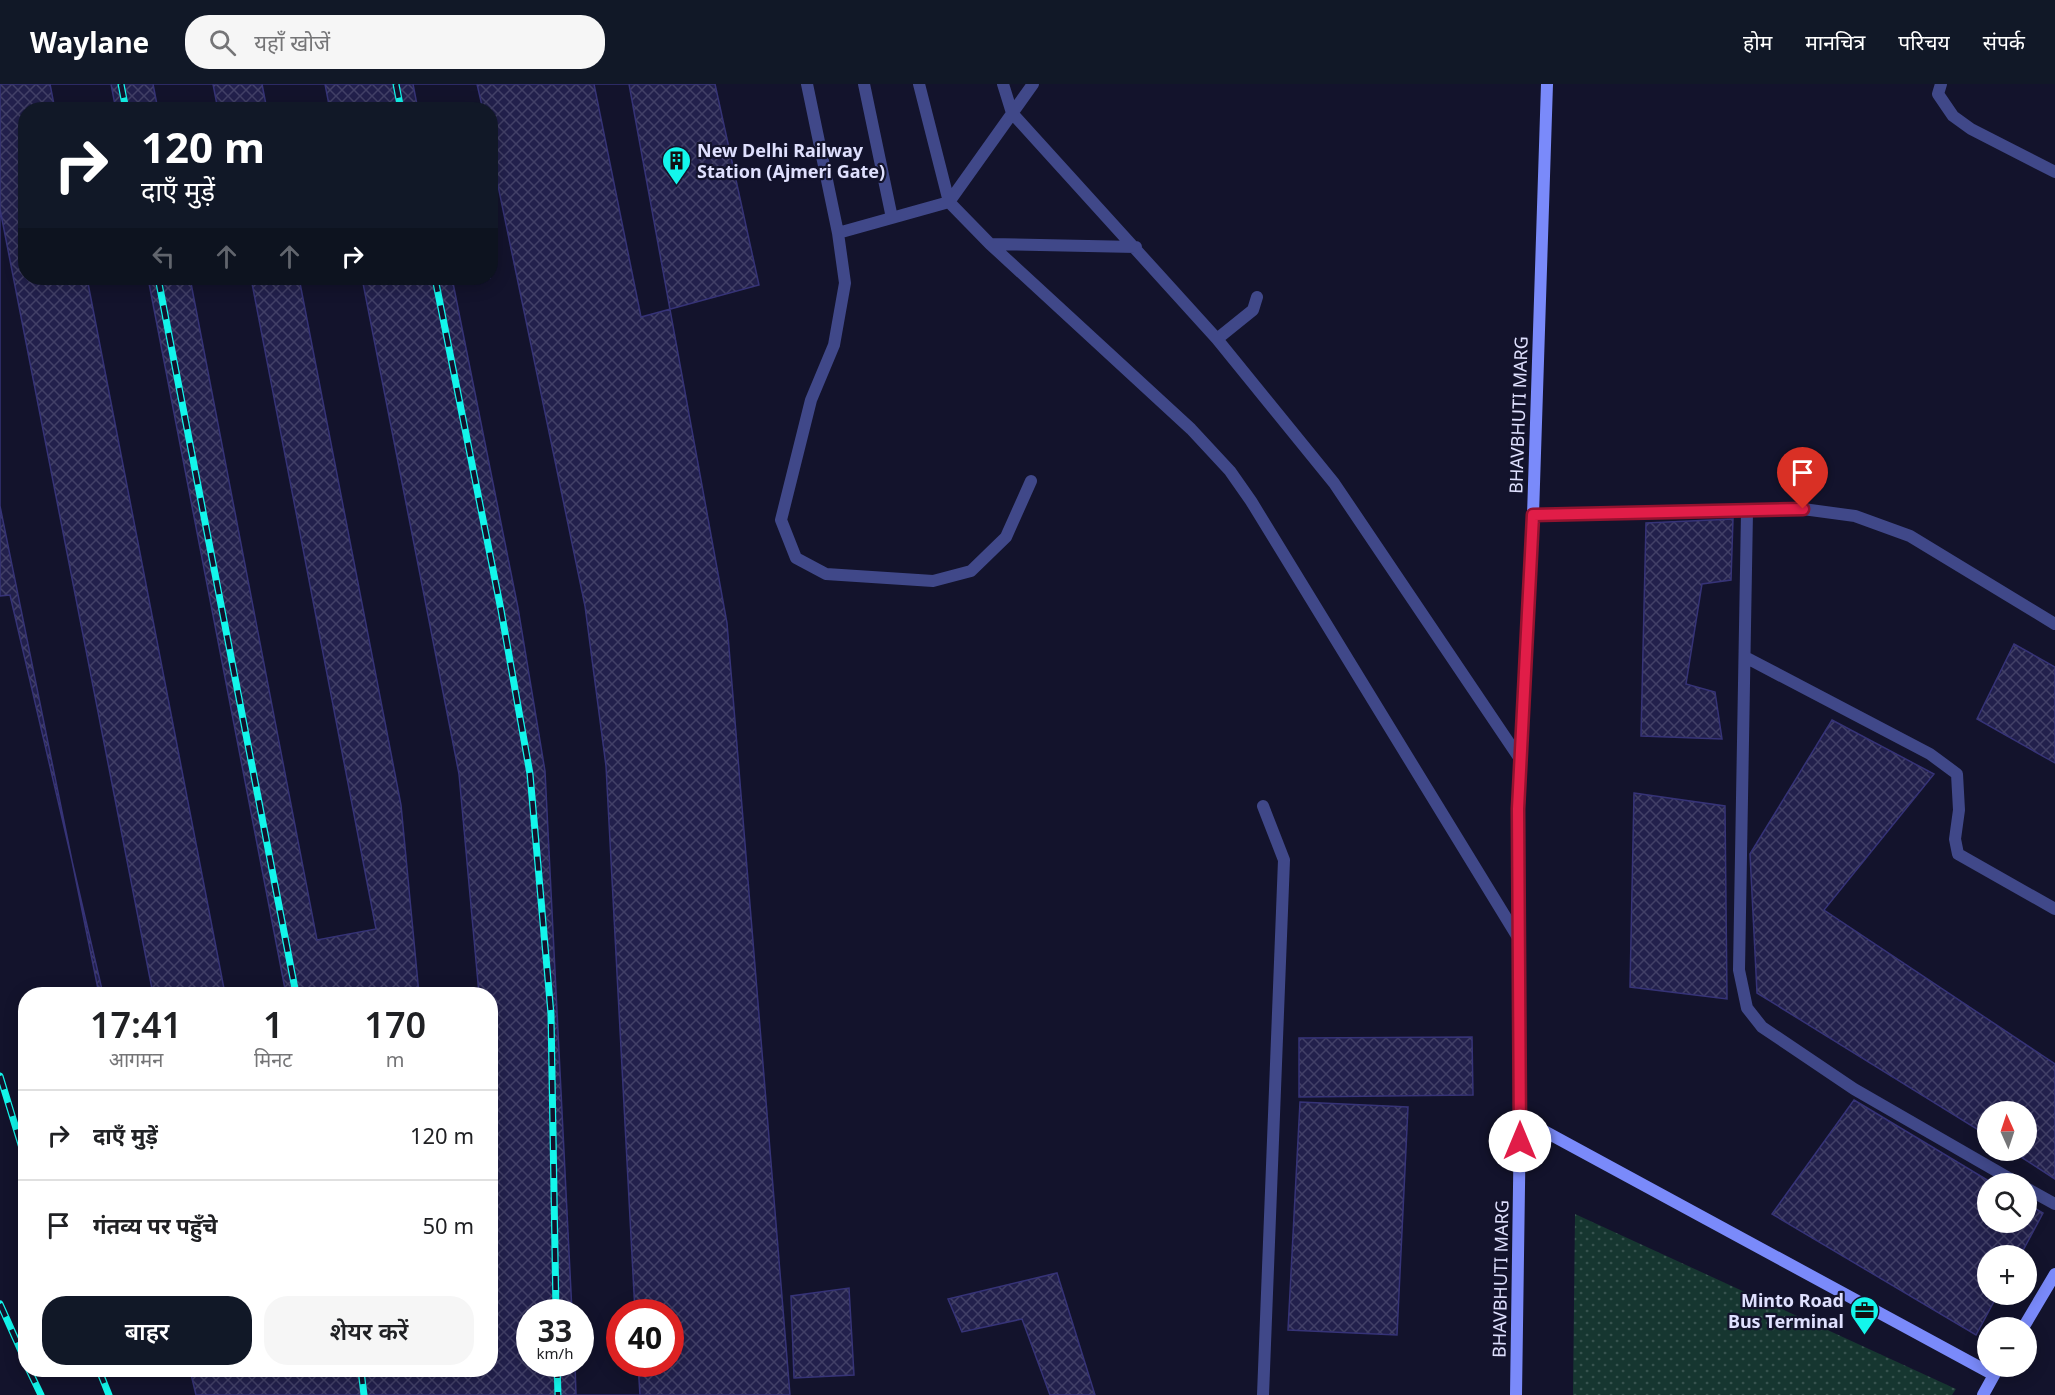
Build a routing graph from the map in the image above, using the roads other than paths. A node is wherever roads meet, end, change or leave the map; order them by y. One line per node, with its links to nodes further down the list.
1 (807, 84): 12 (street)
2 (864, 84): 11 (street)
3 (919, 84): 10 (street)
4 (1004, 84): 8 (street)
5 (1033, 84): 8 (street)
6 (1547, 84): 19 (street, BHAVBHUTI MARG)
7 (1941, 84): 9 (street)
8 (1012, 113): 10 (street); 14 (street)
9 (2055, 172)
10 (949, 202): 11 (street); 13 (street)
11 (892, 218): 12 (street)
12 (838, 233): 17 (street)
13 (990, 244): 14 (street); 25 (street)
14 (1136, 248): 16 (street)
15 (1257, 297): 16 (street)
16 (1217, 339): 22 (street)
17 (1031, 481)
18 (1747, 512): 19 (street); 20 (street); 21 (street)
19 (1533, 515): 22 (street, BHAVBHUTI MARG)
20 (2055, 624)
21 (1745, 657): 24 (street); 27 (street)
22 (1520, 759): 25 (street, BHAVBHUTI MARG)
23 (1263, 806): 34 (street)
24 (2055, 909)
25 (1519, 939): 26 (street, BHAVBHUTI MARG)
26 (1520, 1118): 32 (street); 35 (street, BHAVBHUTI MARG)
27 (2000, 1173)
28 (2037, 1194): 29 (street)
29 (2055, 1204)
30 (2055, 1274): 31 (street)
31 (2030, 1317)
32 (1977, 1360)
33 (1994, 1377): 36 (street)
34 (1263, 1395)
35 (1516, 1395)
36 (1983, 1395)

